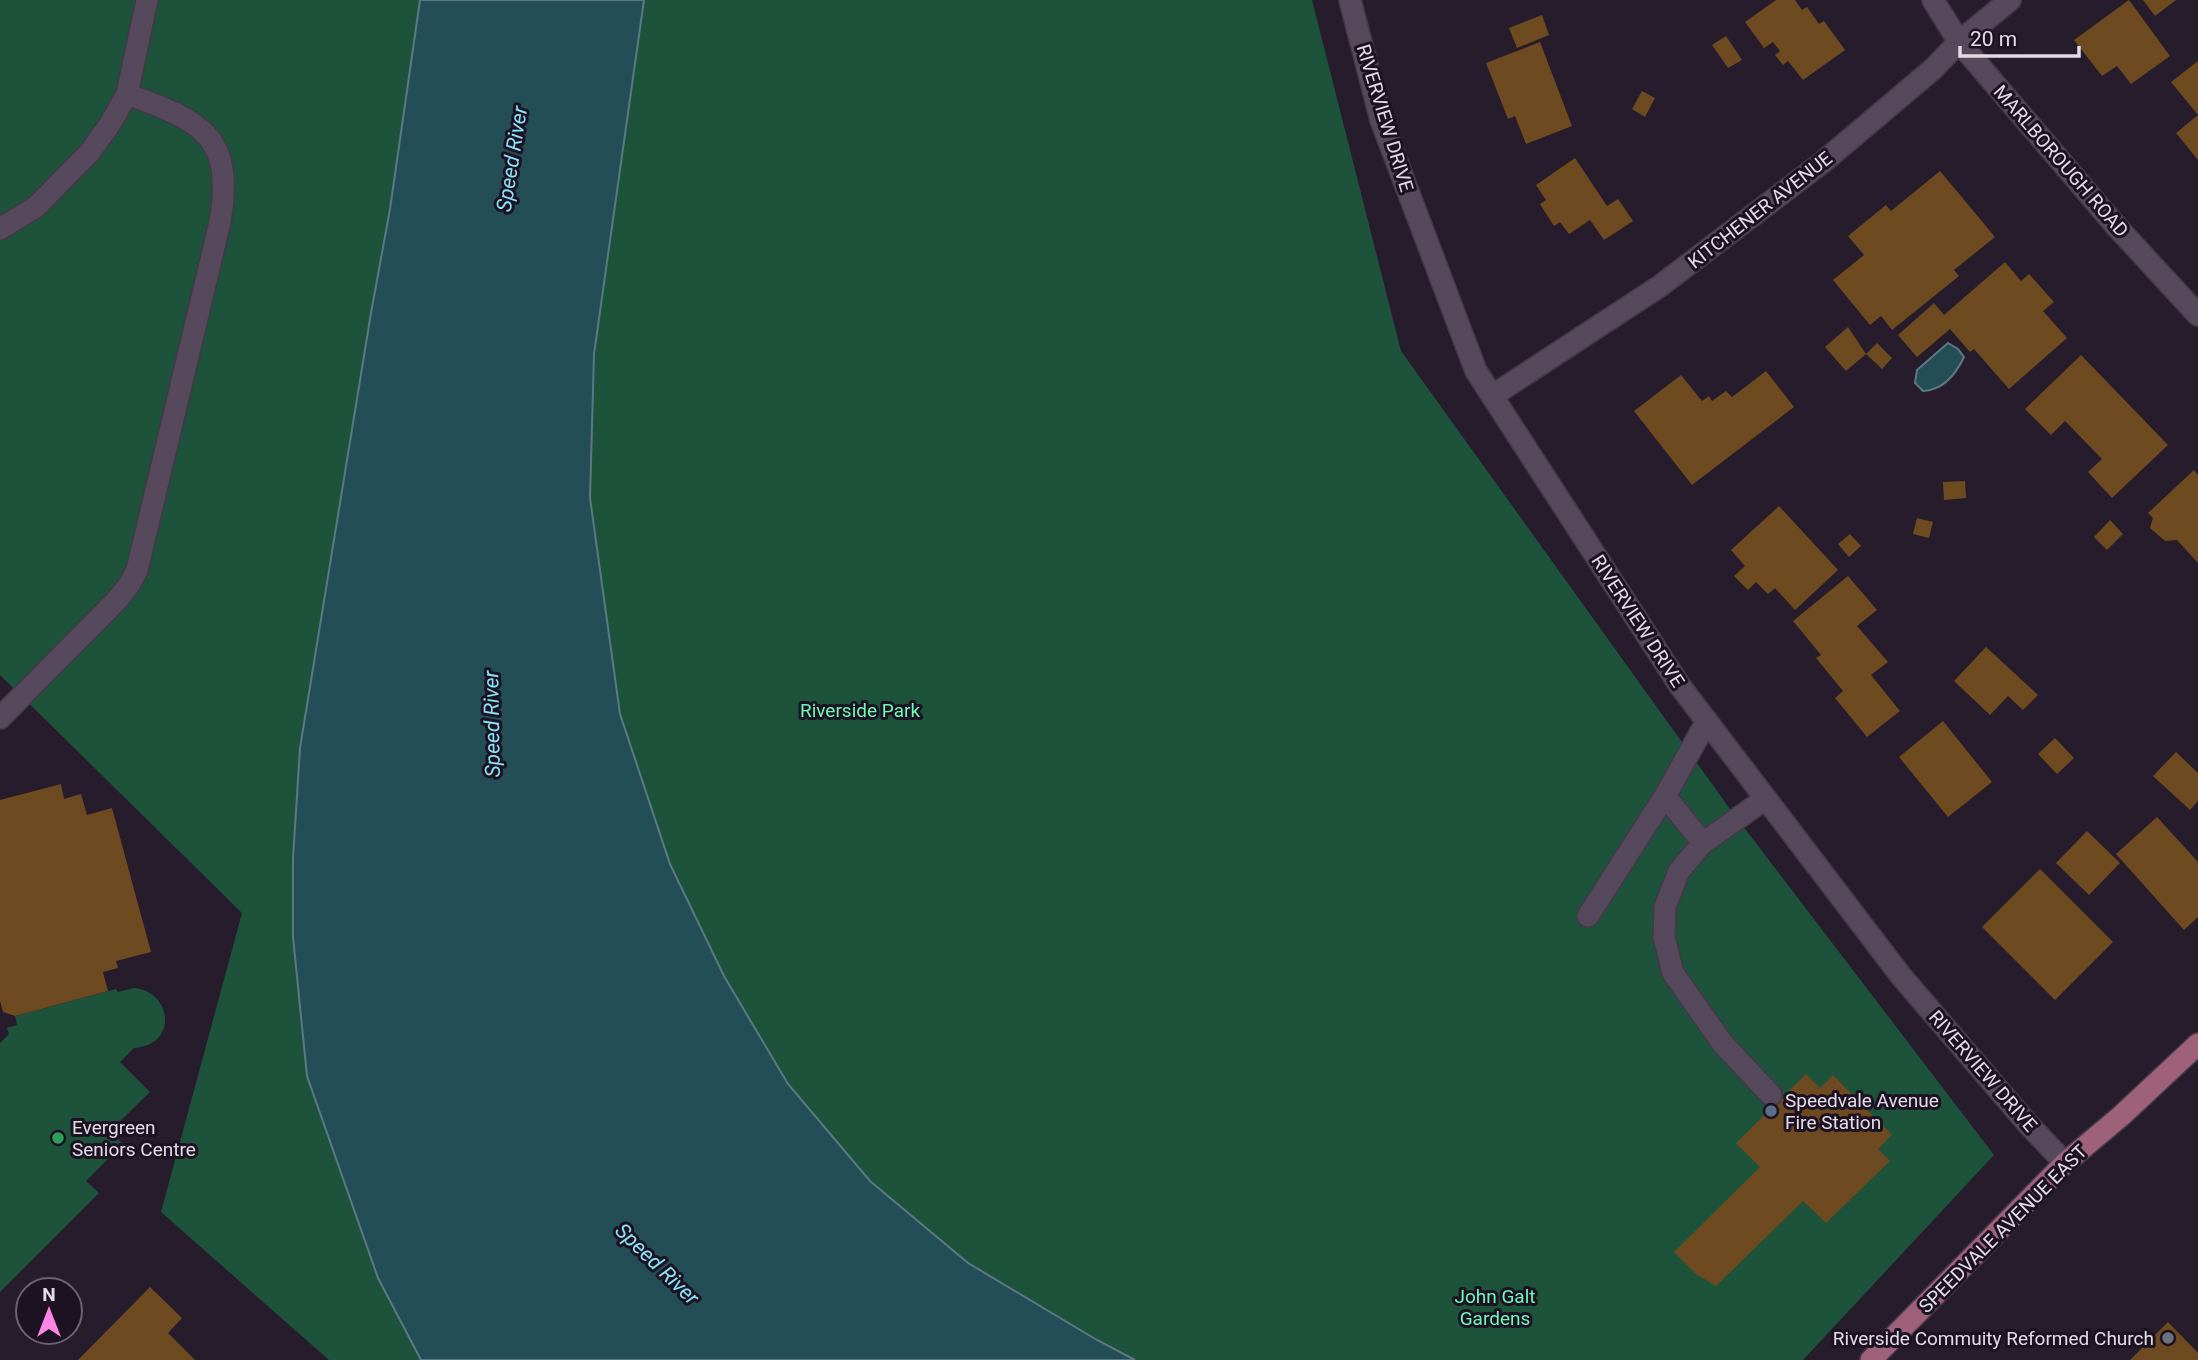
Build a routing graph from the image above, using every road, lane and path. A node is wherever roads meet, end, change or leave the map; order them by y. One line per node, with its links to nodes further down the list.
1 (147, 0): 6 (street)
2 (1350, 0): 9 (street, RIVERVIEW DRIVE)
3 (1933, 0): 5 (street, MARLBOROUGH ROAD)
4 (2010, 0): 5 (street, KITCHENER AVENUE)
5 (1959, 42): 8 (street, MARLBOROUGH ROAD); 9 (street, KITCHENER AVENUE)
6 (127, 94): 7 (street); 10 (street)
7 (0, 229)
8 (2198, 315)
9 (1492, 396): 11 (street, RIVERVIEW DRIVE)
10 (0, 718)
11 (1707, 721): 12 (street); 13 (street, RIVERVIEW DRIVE)
12 (1665, 796): 14 (street); 15 (street)
13 (1765, 799): 14 (street); 18 (street, RIVERVIEW DRIVE)
14 (1703, 843): 17 (street)
15 (1588, 916)
16 (2198, 1044): 18 (main road, SPEEDVALE AVENUE EAST)
17 (1771, 1095)
18 (2065, 1163): 19 (main road, SPEEDVALE AVENUE EAST)
19 (1871, 1360)

